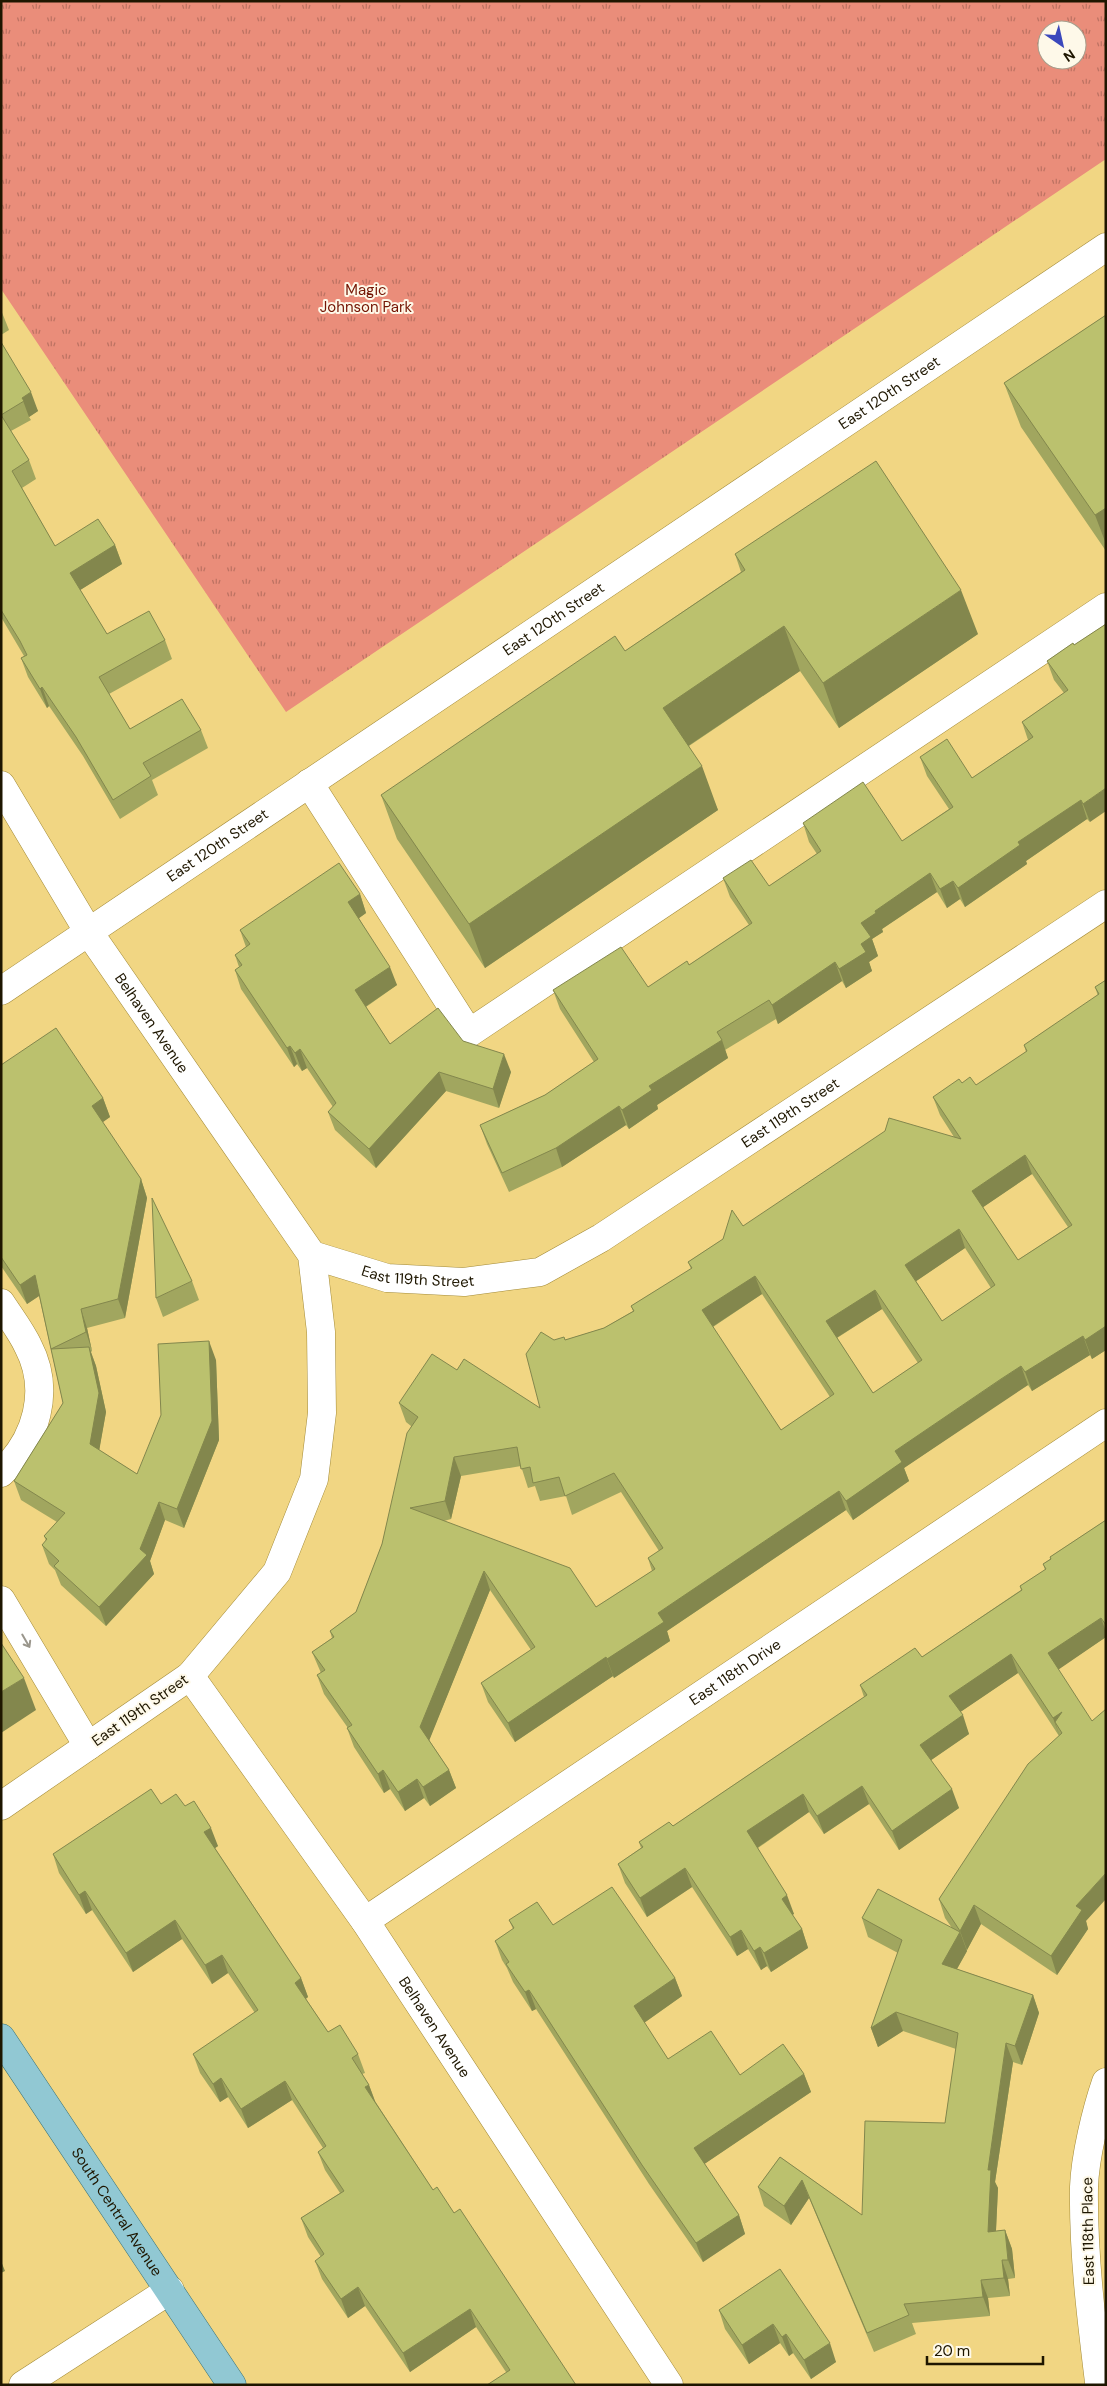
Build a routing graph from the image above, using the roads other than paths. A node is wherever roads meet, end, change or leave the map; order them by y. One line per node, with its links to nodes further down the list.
1 (1106, 246): 3 (street, East 120th Street)
2 (1106, 607): 3 (street)
3 (309, 782): 6 (street, East 120th Street)
4 (1, 785): 6 (street, Belhaven Avenue)
5 (1106, 904): 8 (street, East 119th Street)
6 (88, 931): 7 (street, East 120th Street); 8 (street, Belhaven Avenue)
7 (1, 991)
8 (312, 1255): 13 (street, East 119th Street)
9 (1, 1303): 11 (street)
10 (1106, 1424): 16 (street, East 118th Drive)
11 (1, 1472)
12 (1, 1600): 14 (street, one-way to 14)
13 (190, 1676): 14 (street, East 119th Street); 16 (street, Belhaven Avenue)
14 (88, 1746): 15 (street, East 119th Street)
15 (1, 1806)
16 (365, 1921): 23 (street, Belhaven Avenue)
17 (1, 2038): 19 (main road, South Central Avenue)
18 (1106, 2082): 20 (street, East 118th Place)
19 (170, 2290): 21 (street); 22 (main road, South Central Avenue)
20 (1097, 2382)
21 (23, 2385)
22 (232, 2385)
23 (669, 2385)

